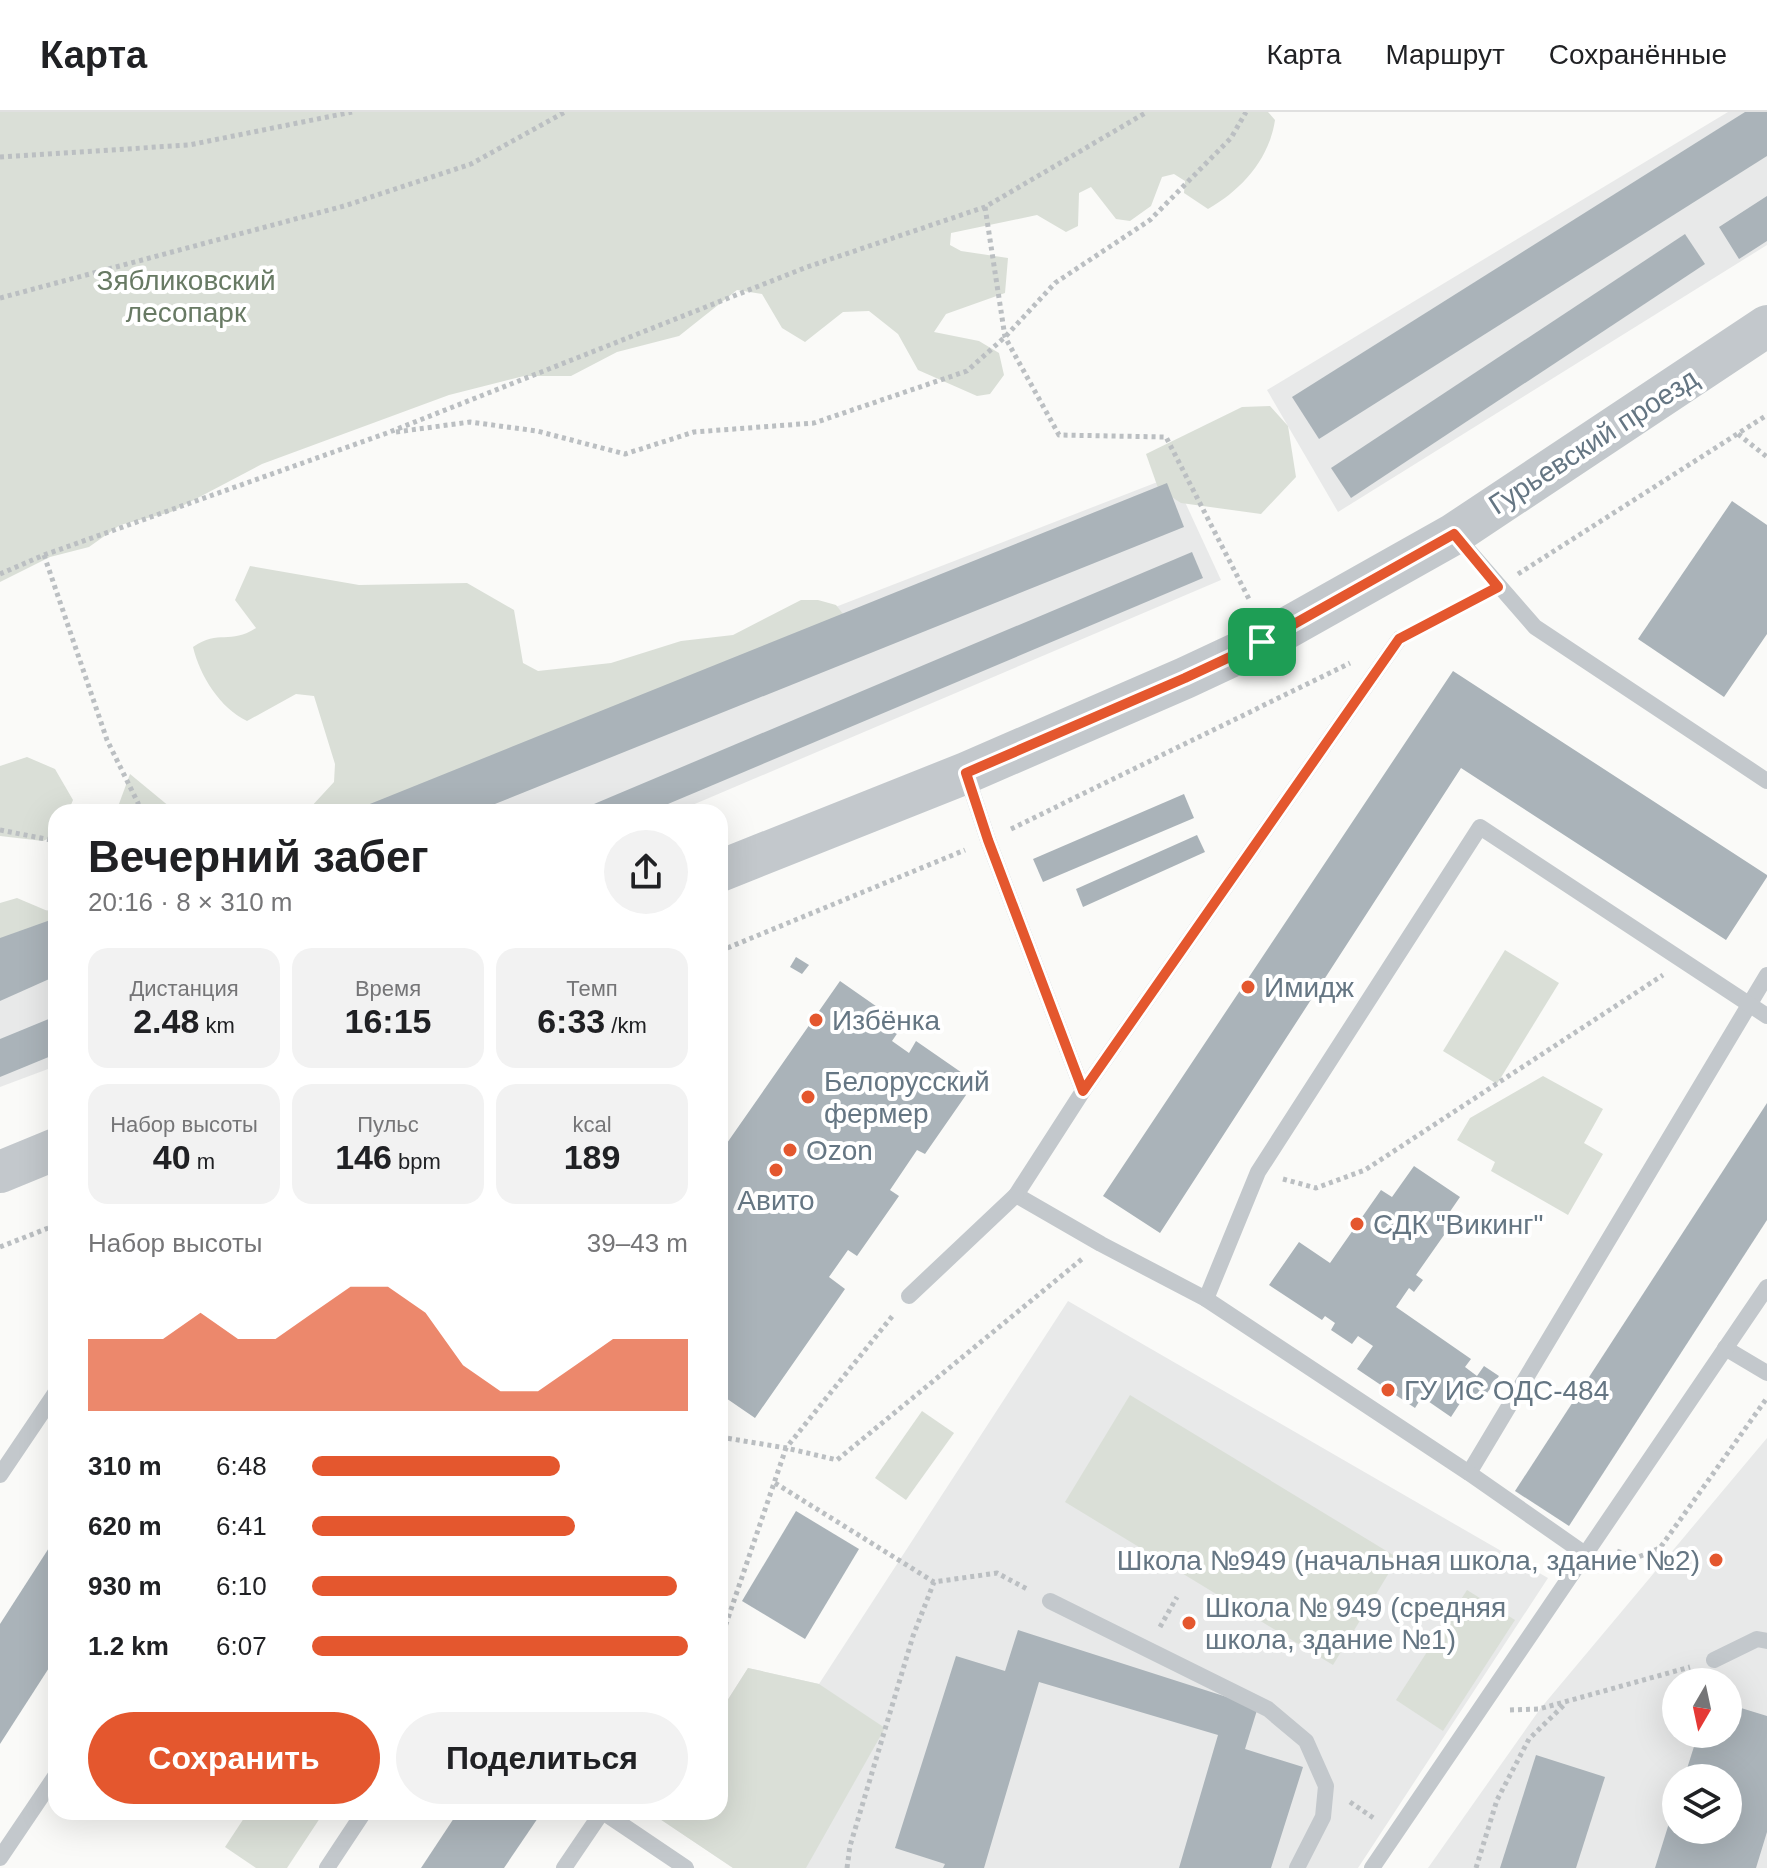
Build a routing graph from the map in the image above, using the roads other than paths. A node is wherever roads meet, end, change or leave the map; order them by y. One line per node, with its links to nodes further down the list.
1 (1767, 326): 2 (street, Гурьевский проезд)
2 (1454, 534): 4 (street, Гурьевский проезд); 5 (lane)
3 (1399, 639): 10 (lane)
4 (966, 773): 6 (street, Гурьевский проезд); 10 (lane)
5 (1767, 781)
6 (728, 868)
7 (1767, 975): 8 (lane)
8 (1749, 1005): 9 (lane); 16 (lane); 20 (lane)
9 (1767, 1016)
10 (1083, 1091): 13 (lane)
11 (48, 1152): 12 (street)
12 (0, 1172)
13 (1016, 1195): 15 (lane); 16 (lane)
14 (1767, 1287): 17 (lane)
15 (909, 1296)
16 (1206, 1299): 20 (lane)
17 (1725, 1348): 18 (lane); 22 (lane)
18 (1767, 1373)
19 (48, 1404): 21 (lane)
20 (1469, 1473): 22 (lane)
21 (0, 1475)
22 (1589, 1548): 35 (lane)
23 (1050, 1601): 34 (lane)
24 (1767, 1641): 25 (lane)
25 (1714, 1660)
26 (48, 1787): 30 (lane)
27 (359, 1820): 31 (lane)
28 (597, 1820): 32 (lane)
29 (614, 1820): 33 (lane)
30 (0, 1858)
31 (327, 1868)
32 (564, 1868)
33 (686, 1868)
34 (1297, 1868)
35 (1372, 1868)

